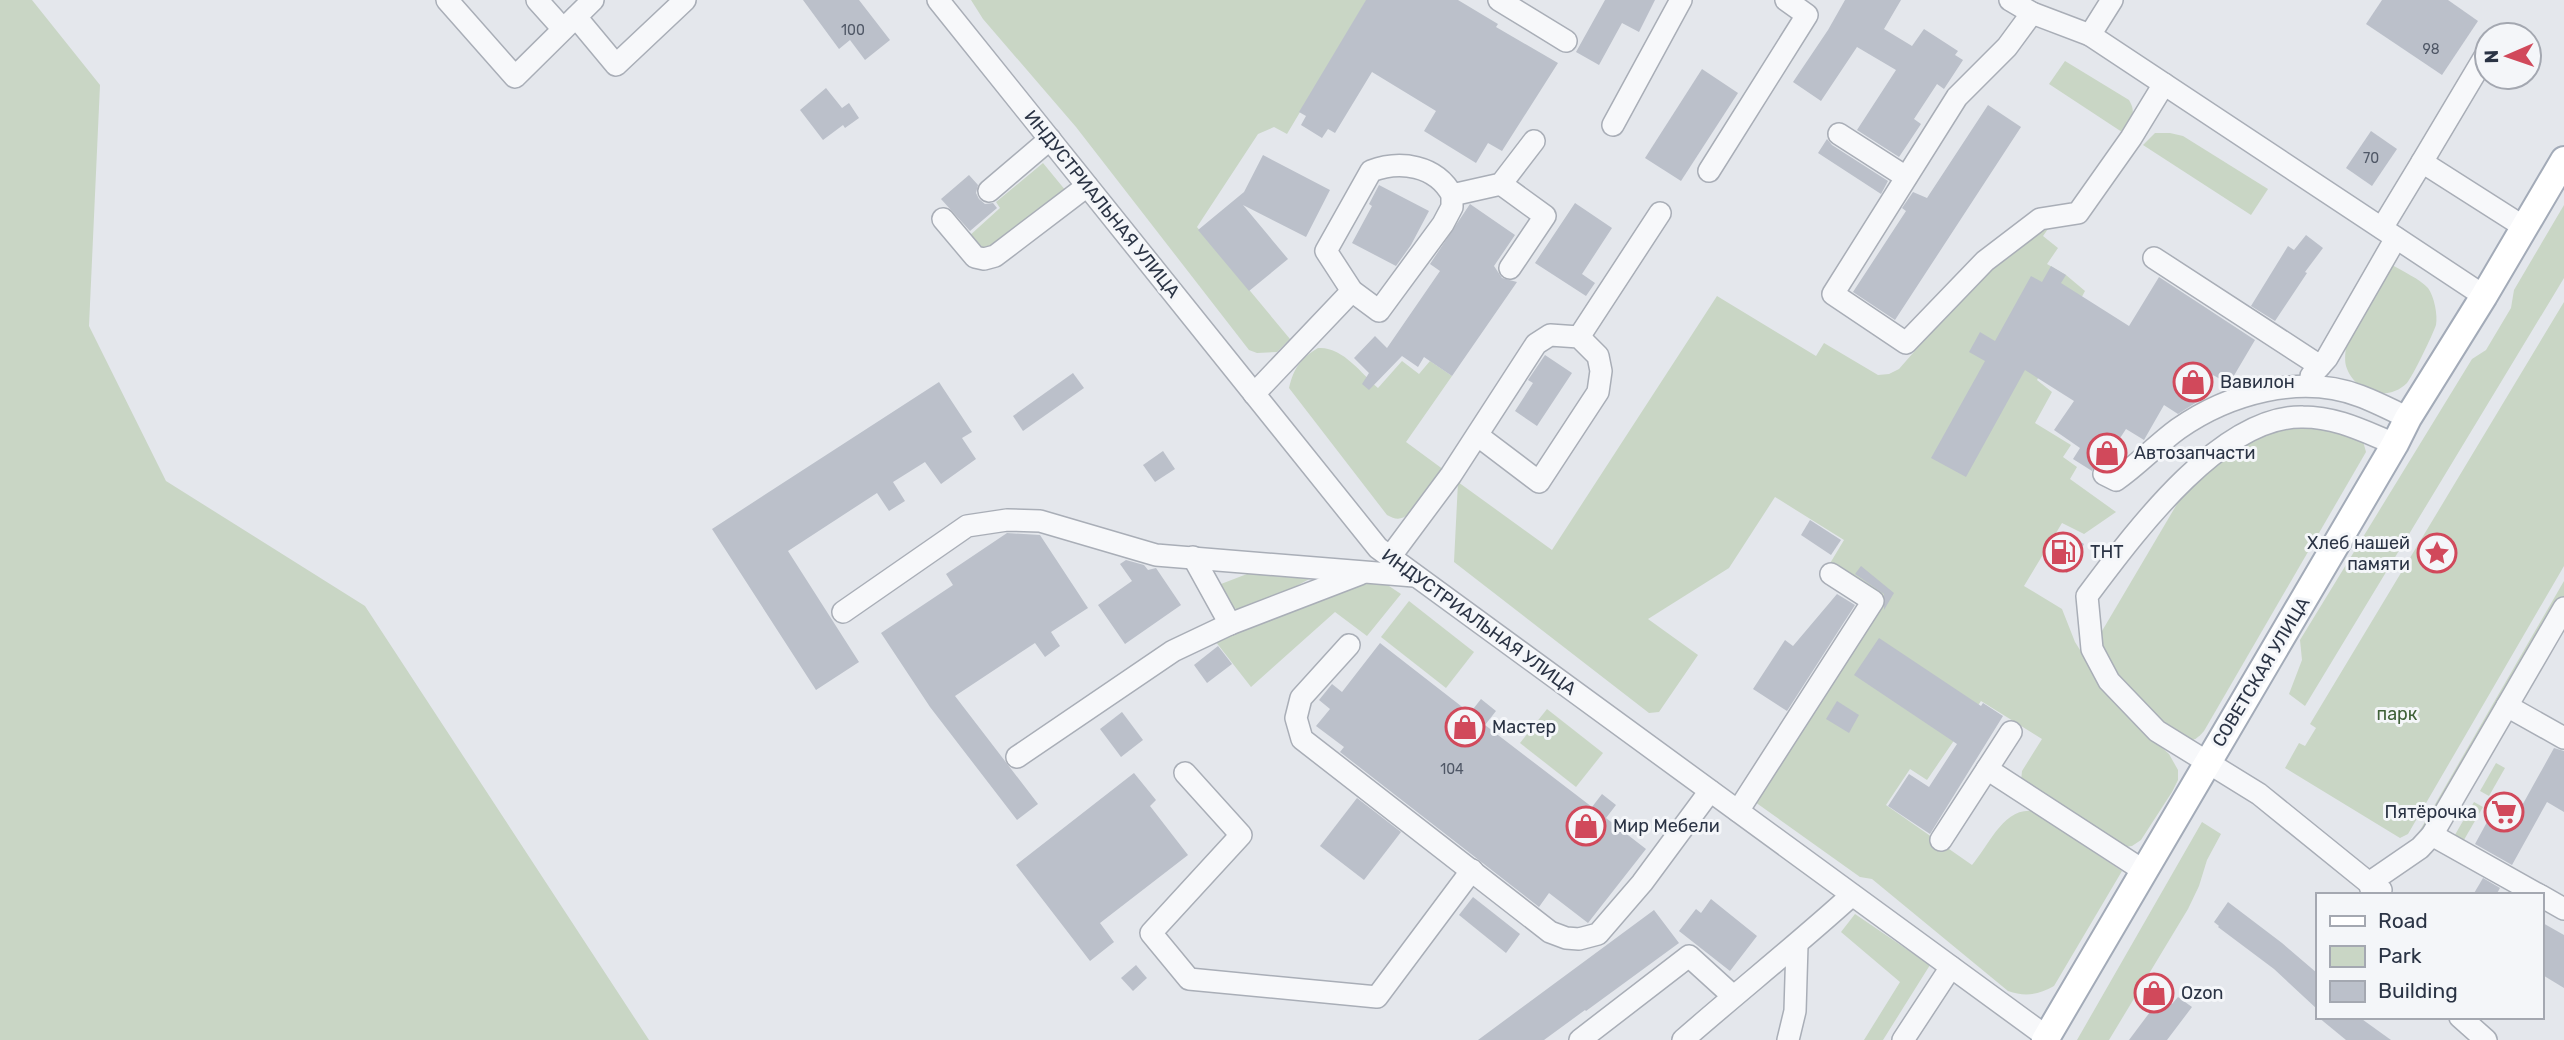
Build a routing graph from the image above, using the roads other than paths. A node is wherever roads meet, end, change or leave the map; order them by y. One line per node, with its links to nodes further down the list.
1 (447, 0): 12 (street)
2 (537, 0): 12 (street)
3 (593, 0): 12 (street)
4 (685, 0): 12 (street)
5 (938, 0): 19 (street, ИНДУСТРИАЛЬНАЯ УЛИЦА)
6 (1499, 0): 14 (street)
7 (1681, 0): 17 (street)
8 (1786, 0): 23 (street)
9 (2010, 0): 11 (street)
10 (2112, 0): 13 (street)
11 (2032, 13): 13 (street); 24 (street)
12 (569, 23)
13 (2091, 35): 16 (street)
14 (1566, 41)
15 (2473, 76): 22 (street)
16 (2164, 84): 24 (street); 32 (street)
17 (1614, 125)
18 (1839, 134): 24 (street)
19 (1049, 139): 26 (street, ИНДУСТРИАЛЬНАЯ УЛИЦА); 27 (street)
20 (1534, 141): 25 (street)
21 (2564, 160): 31 (main road, СОВЕТСКАЯ УЛИЦА)
22 (2422, 162): 31 (street); 32 (street)
23 (1709, 171)
24 (1906, 177)
25 (1501, 184): 28 (street); 34 (street)
26 (1087, 186): 30 (street); 40 (street, ИНДУСТРИАЛЬНАЯ УЛИЦА)
27 (989, 191)
28 (1452, 195): 35 (street); 35 (street)
29 (1660, 213): 37 (street)
30 (943, 219)
31 (2524, 227): 36 (main road, СОВЕТСКАЯ УЛИЦА)
32 (2389, 233): 36 (street); 38 (street)
33 (2154, 258): 38 (street)
34 (1510, 268)
35 (1352, 290): 40 (street)
36 (2484, 296): 41 (main road, СОВЕТСКАЯ УЛИЦА)
37 (1578, 337): 42 (street); 42 (street)
38 (2320, 366): 39 (street)
39 (2302, 386): 41 (street); 44 (street)
40 (1254, 394): 46 (street, ИНДУСТРИАЛЬНАЯ УЛИЦА)
41 (2409, 418): 43 (main road, СОВЕТСКАЯ УЛИЦА)
42 (1478, 435): 46 (street)
43 (2395, 444): 58 (main road, СОВЕТСКАЯ УЛИЦА); 58 (street)
44 (2104, 474)
45 (1193, 556): 47 (street); 51 (street); 52 (street)
46 (1390, 557): 49 (street, ИНДУСТРИАЛЬНАЯ УЛИЦА)
47 (1365, 572): 49 (street); 52 (street)
48 (1831, 574): 62 (street)
49 (1416, 576): 61 (street, ИНДУСТРИАЛЬНАЯ УЛИЦА)
50 (2564, 608): 54 (street)
51 (843, 612)
52 (1230, 624): 57 (street)
53 (1349, 645): 65 (street)
54 (2507, 706): 56 (street); 63 (street)
55 (2011, 732): 59 (street)
56 (2564, 738)
57 (1017, 757)
58 (2207, 764): 66 (main road, СОВЕТСКАЯ УЛИЦА); 67 (street)
59 (1987, 769): 64 (street); 66 (street)
60 (1185, 773): 65 (street)
61 (1710, 791): 62 (street, ИНДУСТРИАЛЬНАЯ УЛИЦА); 65 (street)
62 (1738, 811): 69 (street, ИНДУСТРИАЛЬНАЯ УЛИЦА)
63 (2432, 835): 67 (street); 68 (street)
64 (1941, 840)
65 (1472, 870)
66 (2144, 871): 77 (main road, СОВЕТСКАЯ УЛИЦА)
67 (2371, 889)
68 (2536, 893)
69 (1852, 895): 72 (street); 73 (street, ИНДУСТРИАЛЬНАЯ УЛИЦА)
70 (2543, 897): 71 (street)
71 (2564, 909)
72 (1797, 945): 74 (street); 80 (street)
73 (1951, 967): 77 (street, ИНДУСТРИАЛЬНАЯ УЛИЦА); 81 (street)
74 (1733, 996): 78 (street); 79 (street)
75 (2464, 1019): 76 (street)
76 (2484, 1030)
77 (2046, 1038)
78 (1580, 1040)
79 (1684, 1040)
80 (1788, 1040)
81 (1903, 1040)

